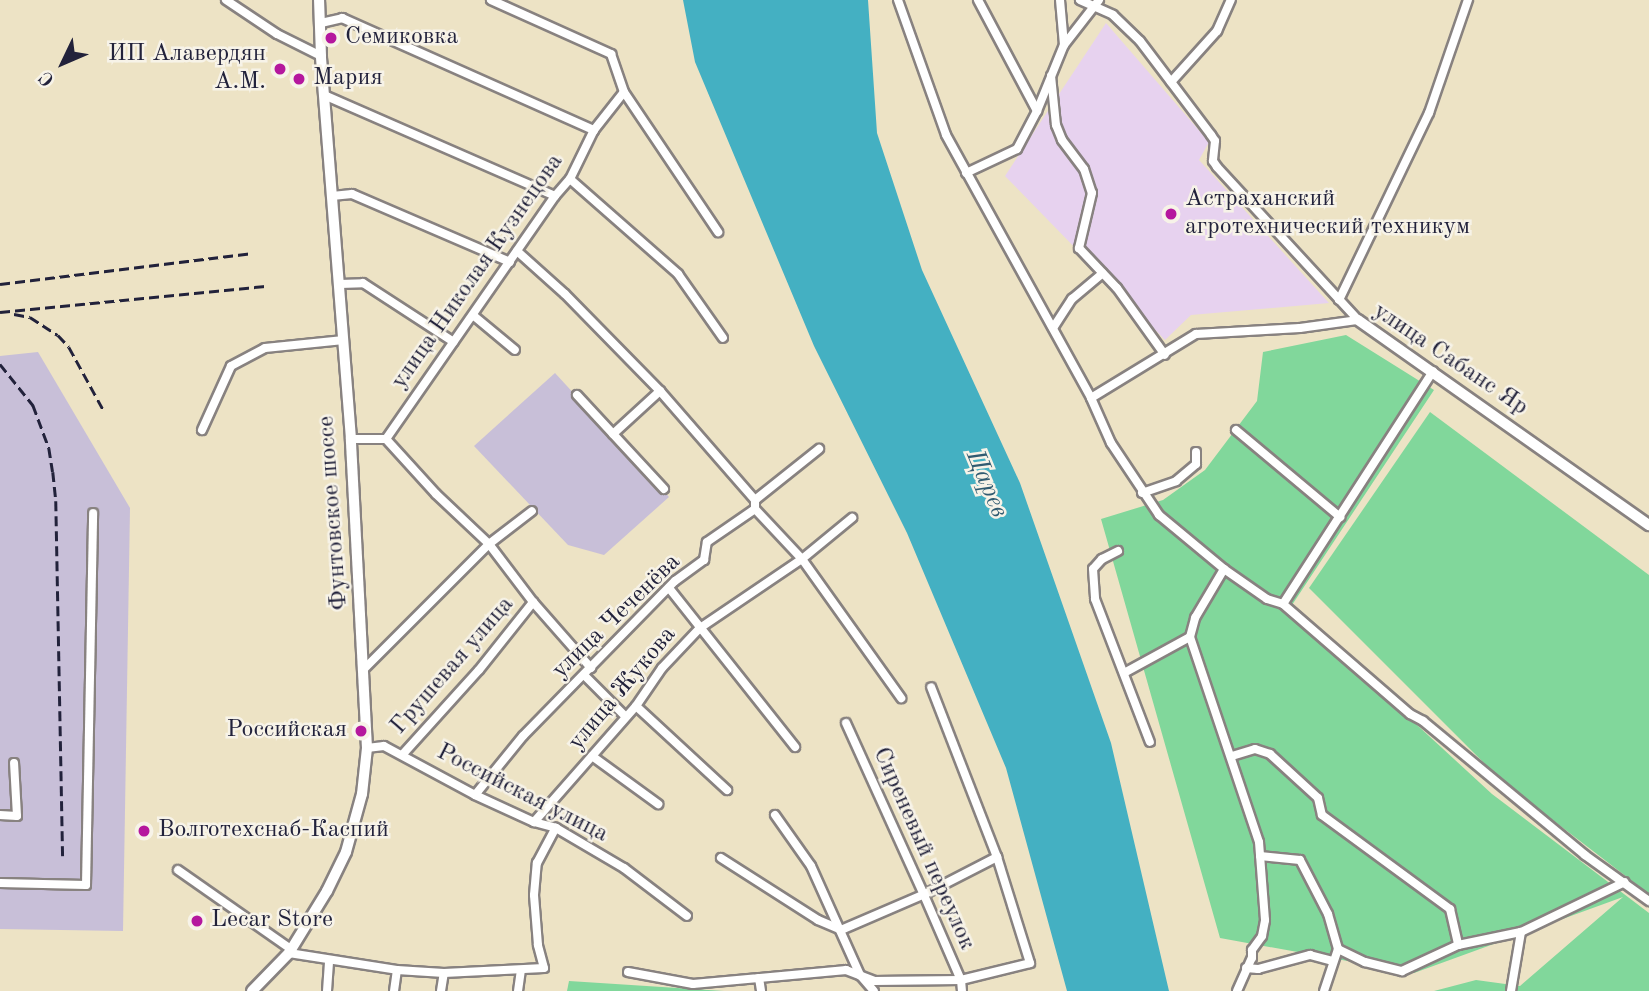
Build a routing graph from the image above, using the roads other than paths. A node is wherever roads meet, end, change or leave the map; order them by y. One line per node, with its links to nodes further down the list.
1 (226, 0): 13 (street)
2 (319, 0): 11 (street, Фунтовское шоссе)
3 (491, 0): 16 (street)
4 (898, 0): 20 (street)
5 (978, 0): 18 (street)
6 (1060, 0): 12 (street)
7 (1080, 0): 10 (street)
8 (1231, 0): 15 (street)
9 (1468, 0): 29 (street)
10 (1097, 2): 12 (street); 15 (street)
11 (321, 23): 13 (street, Фунтовское шоссе); 19 (street)
12 (1063, 45): 14 (street)
13 (321, 56): 17 (street, Фунтовское шоссе)
14 (1051, 76): 18 (street); 27 (street)
15 (1171, 82): 29 (street)
16 (624, 92): 19 (street, улица Николая Кузнецова); 24 (street)
17 (324, 95): 22 (street, Фунтовское шоссе); 23 (street)
18 (1037, 111): 20 (street)
19 (594, 130): 21 (street, улица Николая Кузнецова)
20 (966, 173): 32 (street)
21 (570, 179): 23 (street, улица Николая Кузнецова); 33 (street)
22 (332, 196): 26 (street); 28 (street, Фунтовское шоссе)
23 (555, 196): 25 (street, улица Николая Кузнецова)
24 (718, 232)
25 (517, 251): 26 (street, улица Николая Кузнецова); 39 (street)
26 (510, 262): 30 (street, улица Николая Кузнецова)
27 (1103, 273): 32 (street); 37 (street)
28 (340, 284): 34 (street, Фунтовское шоссе); 35 (street)
29 (1339, 300): 31 (street)
30 (474, 316): 35 (street, улица Николая Кузнецова); 36 (street)
31 (1358, 320): 37 (street, улица Сабанс Яр); 38 (street, улица Сабанс Яр)
32 (1053, 328): 41 (street)
33 (723, 338)
34 (344, 340): 42 (street); 45 (street, Фунтовское шоссе)
35 (454, 342): 46 (street, улица Николая Кузнецова)
36 (515, 350)
37 (1166, 355): 41 (street, улица Сабанс Яр)
38 (1433, 371): 54 (street); 56 (street, улица Сабанс Яр)
39 (660, 391): 44 (street); 51 (street)
40 (577, 395): 44 (street)
41 (1091, 398): 50 (street)
42 (202, 430)
43 (1236, 430): 54 (street)
44 (613, 434): 49 (street)
45 (351, 439): 46 (street); 66 (street, Фунтовское шоссе)
46 (386, 439): 57 (street)
47 (820, 449): 51 (street, улица Чеченёва)
48 (1196, 452): 50 (street)
49 (664, 489)
50 (1142, 493): 60 (street)
51 (755, 505): 59 (street); 61 (street, улица Чеченёва)
52 (531, 511): 57 (street)
53 (93, 513): 94 (street)
54 (1340, 517): 63 (street)
55 (852, 518): 59 (street, улица Жукова)
56 (1649, 526)
57 (489, 544): 62 (street); 66 (street)
58 (1118, 551): 68 (street)
59 (802, 559): 64 (street, улица Жукова); 71 (street)
60 (1224, 569): 63 (street); 65 (street)
61 (669, 588): 64 (street); 67 (street, улица Чеченёва)
62 (533, 602): 67 (street); 78 (street, Грушевая улица)
63 (1283, 604): 93 (street)
64 (700, 628): 72 (street, улица Жукова); 76 (street)
65 (1190, 637): 68 (street); 80 (street)
66 (365, 668): 77 (street, Фунтовское шоссе)
67 (592, 668): 69 (street, улица Чеченёва)
68 (1124, 673): 75 (street)
69 (584, 675): 73 (street); 83 (street, улица Чеченёва)
70 (931, 687): 91 (street)
71 (901, 698)
72 (636, 706): 73 (street, улица Жукова); 82 (street)
73 (626, 717): 79 (street, улица Жукова)
74 (846, 723): 95 (street, Сиреневый переулок)
75 (1150, 742)
76 (795, 747)
77 (368, 748): 78 (street, Российская улица); 102 (street, Фунтовское шоссе)
78 (402, 754): 83 (street, Российская улица)
79 (592, 756): 84 (street); 87 (street, улица Жукова)
80 (1231, 757): 89 (street); 100 (street)
81 (14, 764): 85 (street)
82 (727, 790)
83 (475, 794): 87 (street, Российская улица)
84 (658, 804)
85 (0, 815)
86 (775, 815): 98 (street)
87 (534, 822): 88 (street, Российская улица)
88 (556, 828): 97 (street, Российская улица); 107 (street)
89 (1260, 856): 101 (street); 105 (street)
90 (721, 858): 98 (street)
91 (997, 858): 95 (street); 112 (street)
92 (178, 870): 102 (street)
93 (1625, 882): 96 (street); 99 (street)
94 (0, 883)
95 (924, 895): 98 (street); 112 (street, Сиреневый переулок)
96 (1649, 901)
97 (687, 916)
98 (841, 930): 110 (street)
99 (1521, 932): 100 (street); 113 (street)
100 (1458, 945): 101 (street)
101 (1338, 949): 104 (street)
102 (290, 951): 103 (street); 114 (street, Фунтовское шоссе)
103 (329, 960): 106 (street); 115 (street)
104 (1333, 961): 105 (street); 123 (street)
105 (1246, 968): 122 (street)
106 (397, 970): 109 (street); 116 (street)
107 (521, 970): 109 (street); 118 (street)
108 (628, 972): 111 (street)
109 (444, 973): 117 (street)
110 (860, 975): 111 (street); 112 (street); 120 (street)
111 (759, 978): 119 (street)
112 (961, 980): 121 (street, Сиреневый переулок)
113 (1515, 990)
114 (252, 991)
115 (327, 991)
116 (394, 991)
117 (440, 991)
118 (517, 991)
119 (761, 991)
120 (874, 991)
121 (962, 991)
122 (1237, 991)
123 (1324, 991)

